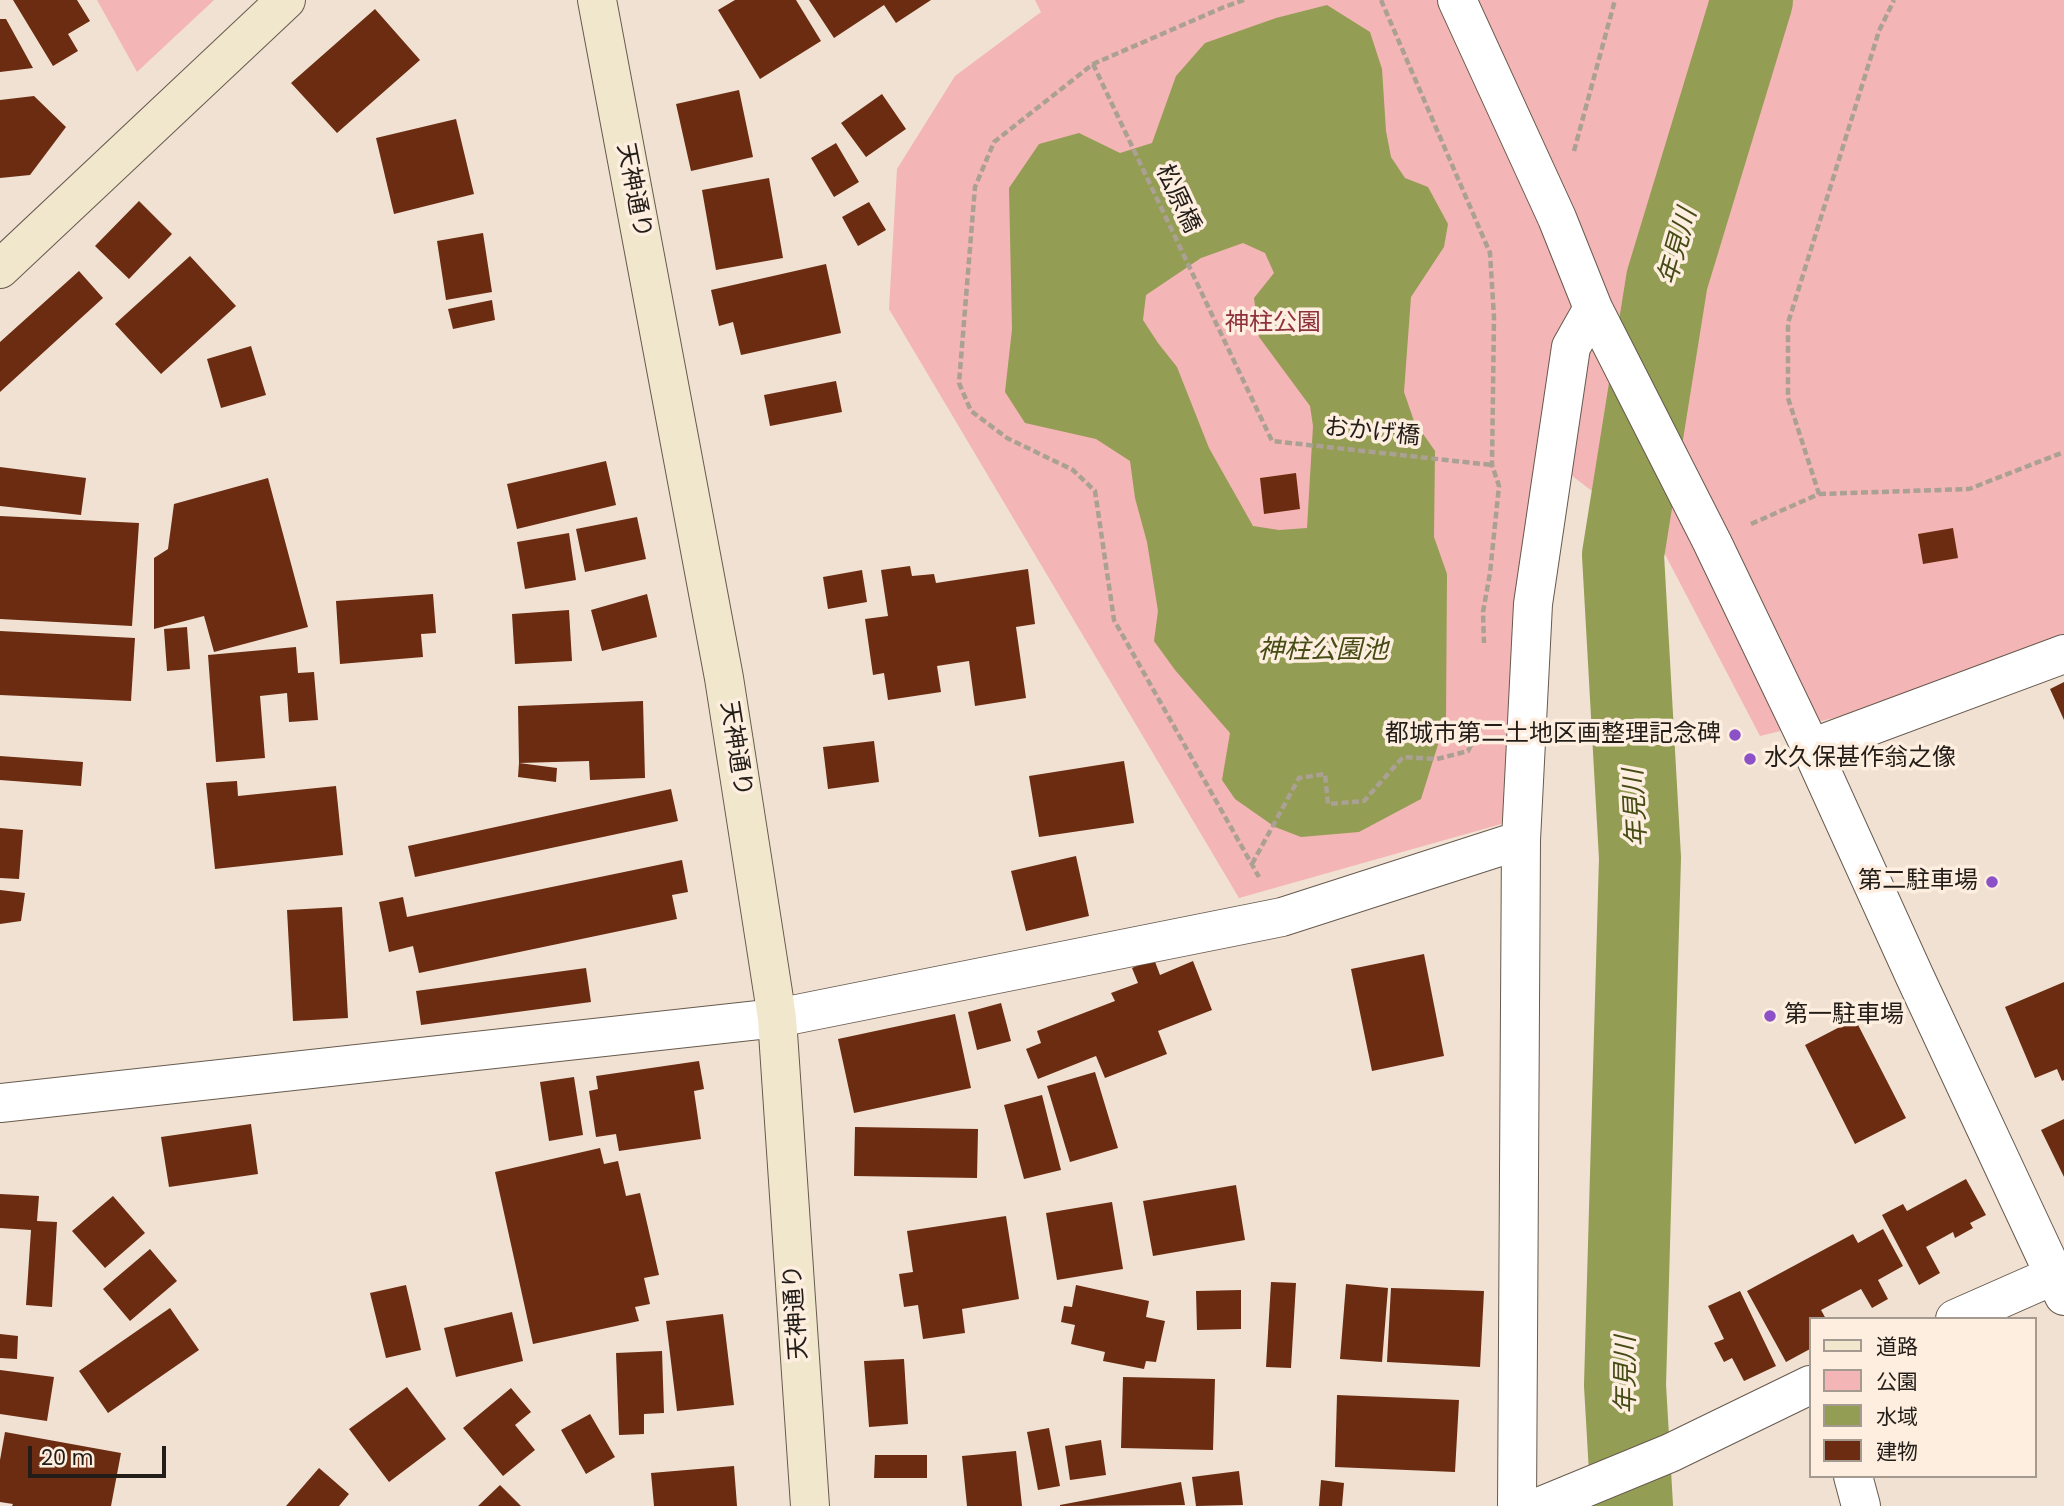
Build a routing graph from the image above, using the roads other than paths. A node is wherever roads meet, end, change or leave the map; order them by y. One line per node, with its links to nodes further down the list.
1 (286, 0): 4 (street)
2 (597, 0): 9 (street, 天神通り)
3 (1457, 0): 5 (street)
4 (0, 269)
5 (1593, 308): 7 (street); 8 (street)
6 (2064, 654): 7 (street)
7 (1811, 748): 11 (street)
8 (1521, 840): 9 (street); 16 (street)
9 (778, 1018): 10 (street); 15 (street, 天神通り)
10 (0, 1103)
11 (2061, 1280): 12 (street)
12 (1960, 1317)
13 (1808, 1385): 17 (street)
14 (1854, 1478): 18 (street)
15 (810, 1506)
16 (1517, 1506)
17 (1541, 1506)
18 (1861, 1506)

